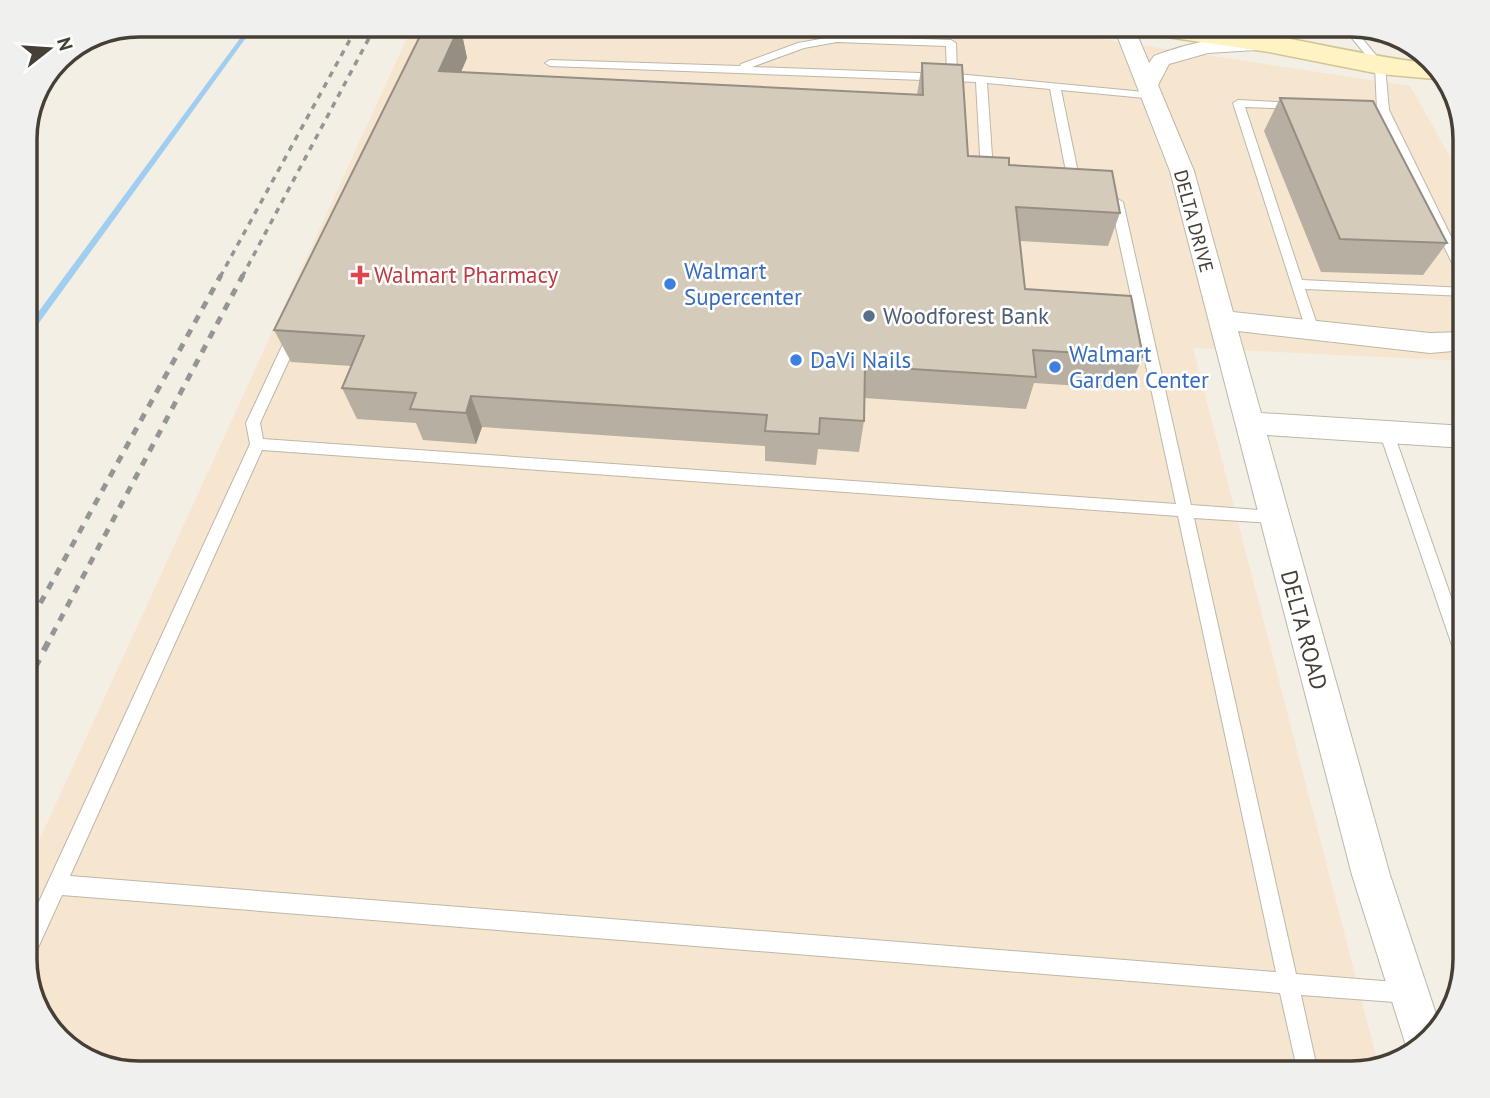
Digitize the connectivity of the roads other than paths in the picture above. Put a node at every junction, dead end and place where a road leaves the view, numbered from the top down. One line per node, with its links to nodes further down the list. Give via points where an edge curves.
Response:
1 (1129, 37): 12 (street, DELTA DRIVE)
2 (1221, 37): 4 (street)
3 (1357, 38): 6 (lane)
4 (1269, 44): 6 (street); 12 (street, via 1205,44 1161,60)
5 (550, 63): 7 (lane)
6 (1380, 66): 8 (street); 17 (lane, via 1376,109)
7 (736, 69): 9 (lane); 9 (lane, via 802,45 856,39 951,43)
8 (1427, 71)
9 (952, 77): 10 (lane)
10 (981, 79): 11 (lane); 14 (lane, via 987,173)
11 (1055, 86): 12 (lane); 16 (lane)
12 (1152, 90): 20 (street, DELTA DRIVE, via 1182,171)
13 (1317, 107): 18 (lane, via 1238,103)
14 (1010, 174)
15 (1054, 181): 16 (lane)
16 (1087, 191): 28 (lane, via 1117,202)
17 (1453, 254)
18 (1297, 284): 19 (lane); 22 (lane)
19 (1453, 291)
20 (1220, 320): 22 (street); 24 (street, DELTA DRIVE)
21 (299, 324): 27 (lane, via 253,423)
22 (1312, 330): 23 (street)
23 (1453, 342)
24 (1250, 423): 25 (street); 29 (street, DELTA ROAD)
25 (1386, 431): 26 (street); 30 (lane)
26 (1453, 436)
27 (257, 444): 28 (lane); 31 (lane)
28 (1185, 512): 29 (lane); 33 (lane)
29 (1273, 517): 34 (street, DELTA ROAD)
30 (1453, 624)
31 (57, 885): 32 (lane); 33 (lane)
32 (37, 928)
33 (1288, 982): 34 (lane); 36 (lane)
34 (1408, 993): 35 (street, DELTA ROAD)
35 (1422, 1032)
36 (1305, 1061)

